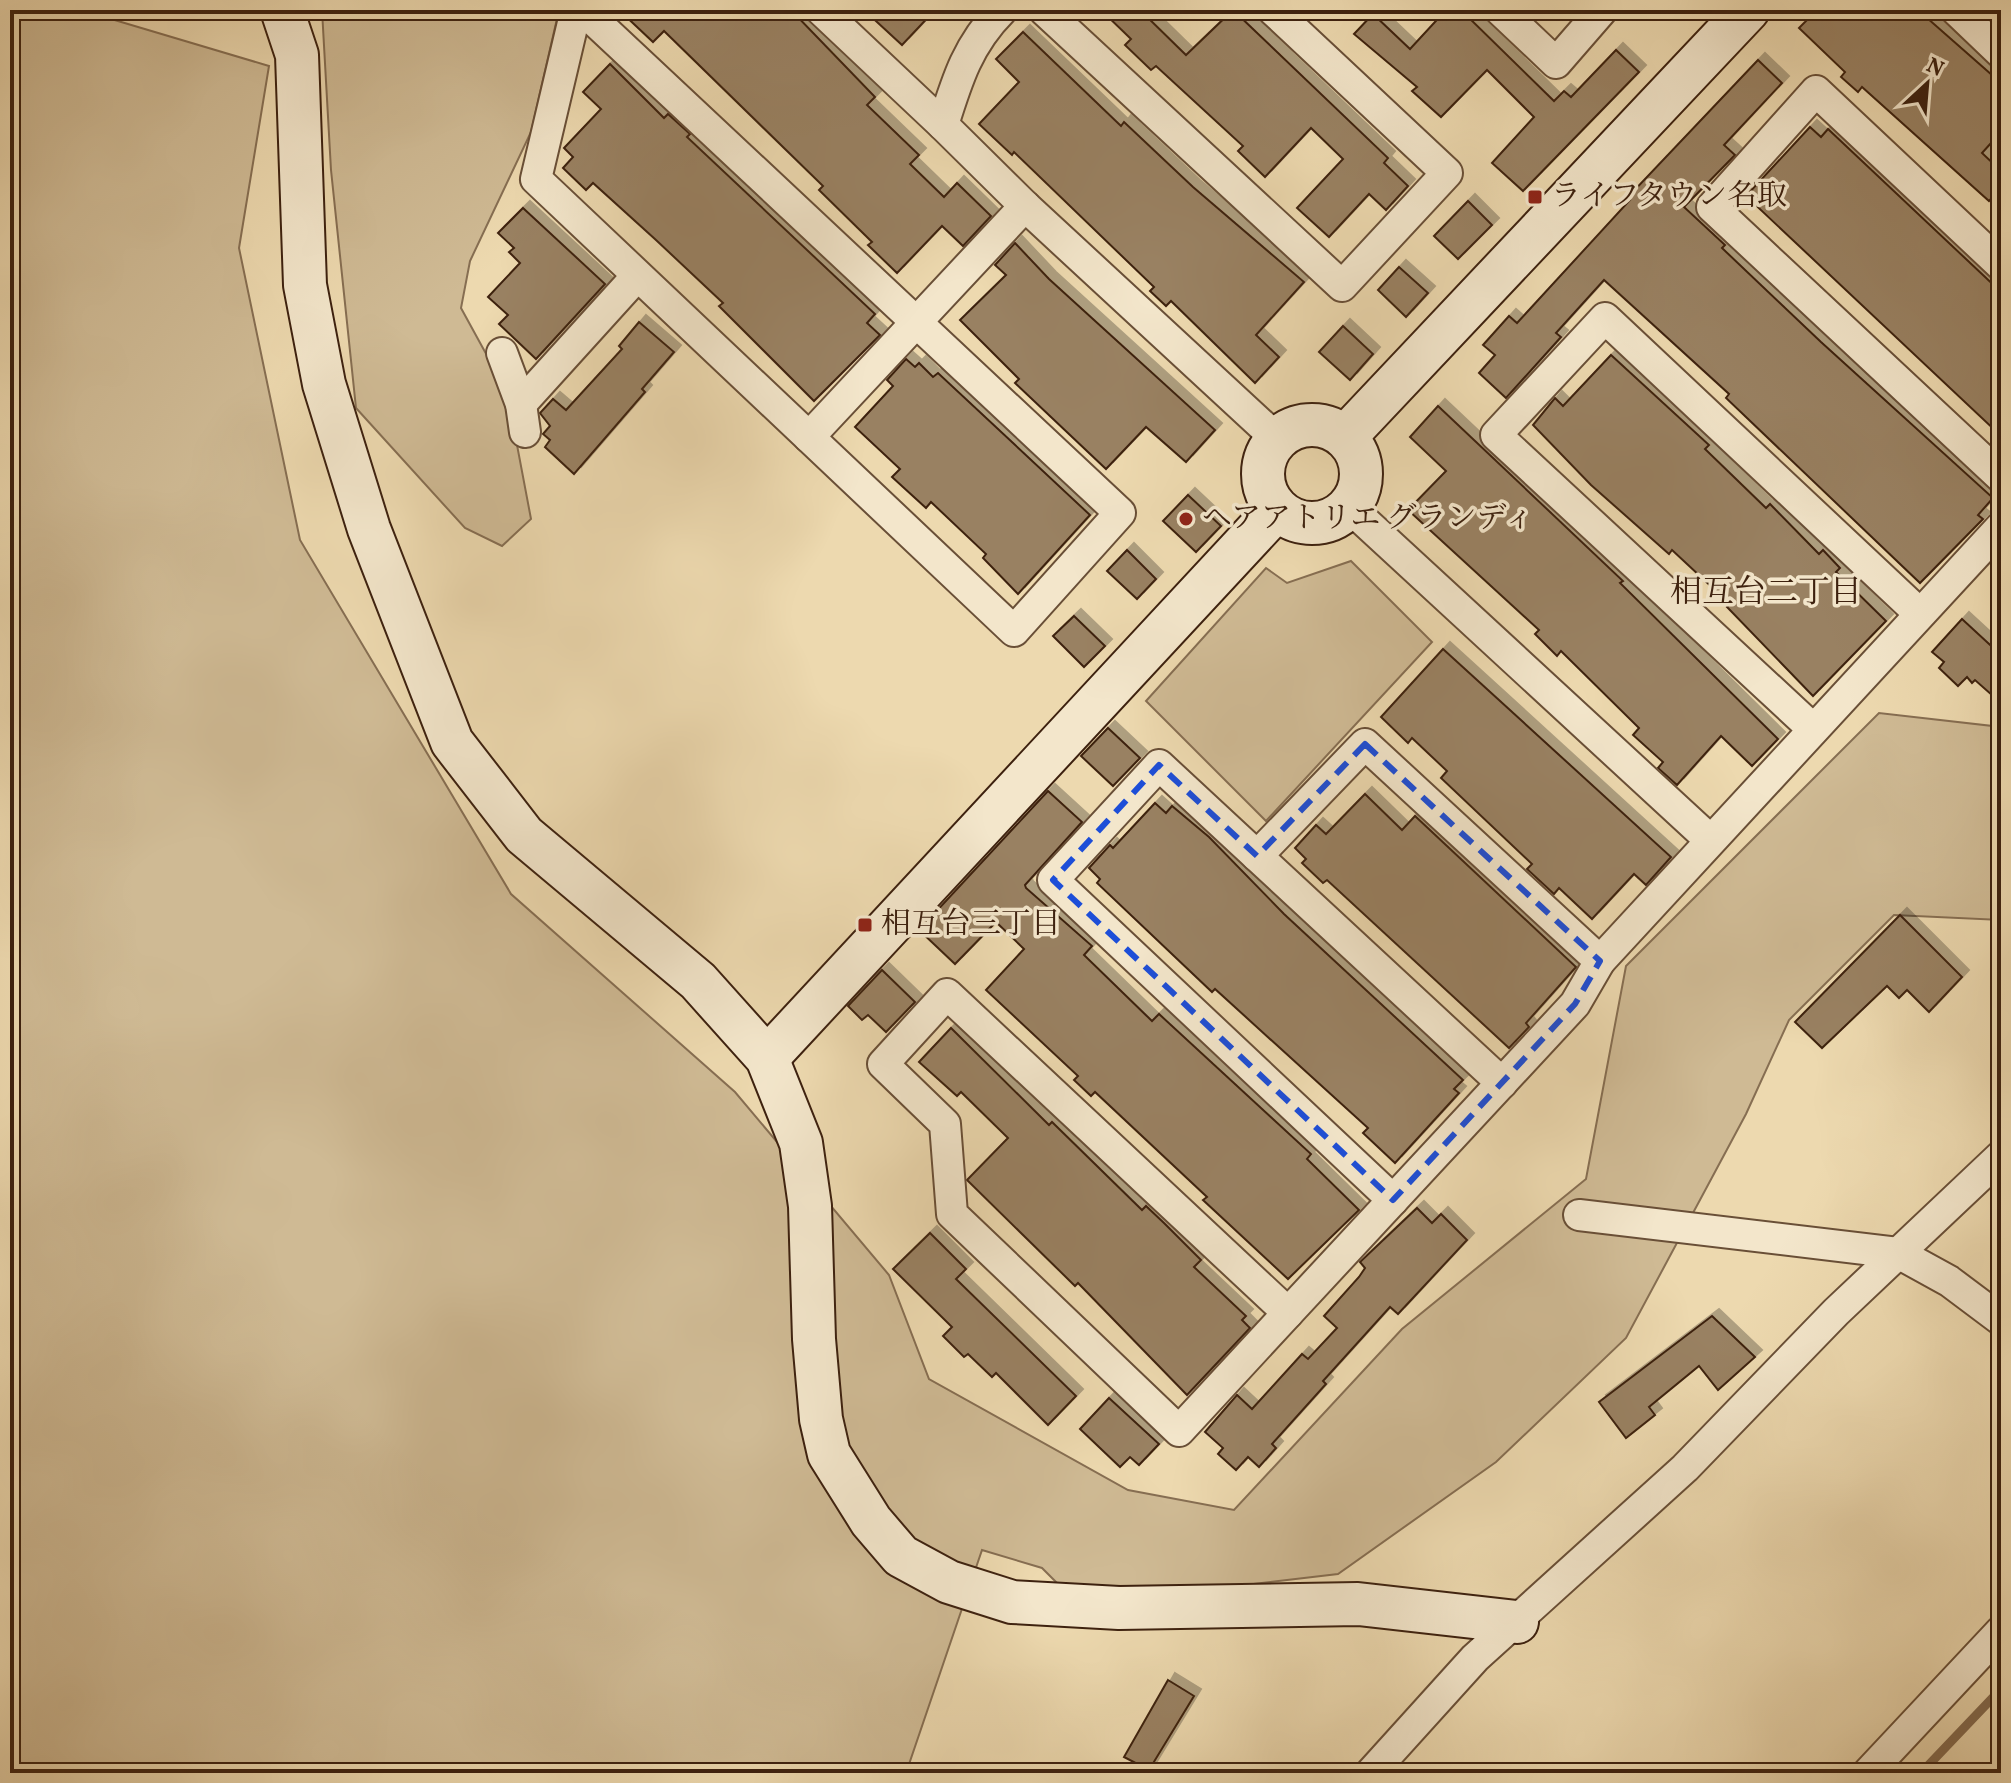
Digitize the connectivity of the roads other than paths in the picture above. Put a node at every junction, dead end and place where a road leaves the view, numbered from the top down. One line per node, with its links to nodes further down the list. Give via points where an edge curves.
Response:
1 (282, 10): 31 (street, via 297,55 305,285 324,384 369,529 452,742 524,835 698,981)
2 (576, 10): 16 (street, via 536,179)
3 (583, 10): 17 (street)
4 (821, 10): 13 (street)
5 (1002, 10): 13 (street, via 979,33)
6 (1044, 10): 7 (street, via 1342,286 1447,173)
7 (1273, 10)
8 (1500, 10): 9 (street, via 1556,63)
9 (1602, 10)
10 (1748, 10): 20 (street)
11 (1956, 10): 12 (street)
12 (2001, 53)
13 (943, 125): 14 (street)
14 (1025, 206): 17 (street); 21 (street)
15 (2001, 265): 22 (street, via 1816,91 1712,207)
16 (637, 276): 18 (street, via 523,418); 19 (street)
17 (919, 323): 19 (street); 19 (street, via 1120,513 1014,631)
18 (502, 353)
19 (809, 437)
20 (1345, 437): 21 (street, via 1333,429 1303,425); 23 (street, via 1355,449 1362,479)
21 (1277, 439): 24 (street, via 1263,467 1268,497)
22 (2001, 477)
23 (1349, 507): 24 (street, via 1337,517 1306,523); 28 (street)
24 (1277, 509): 31 (street)
25 (2001, 527): 26 (street)
26 (1919, 613): 27 (street); 27 (street, via 1605,318 1496,435)
27 (1813, 729): 28 (street)
28 (1709, 839): 30 (street)
29 (1257, 856): 30 (street, via 1365,744); 32 (street); 34 (street, via 1159,765 1053,880)
30 (1600, 961): 32 (street, via 1575,1004)
31 (767, 1058): 39 (street, via 801,1143 810,1206 817,1379 829,1454 871,1521 901,1556 949,1582 1012,1602 1119,1608 1358,1604)
32 (1502, 1083): 34 (street)
33 (2001, 1156): 36 (street)
34 (1393, 1200): 37 (street)
35 (1579, 1215): 36 (street)
36 (1898, 1253): 38 (street, via 1949,1281); 39 (street, via 1685,1468)
37 (1288, 1313): 37 (street, via 947,994 883,1064 945,1124 952,1214 1179,1431)
38 (2001, 1320)
39 (1517, 1622): 41 (street, via 1475,1658)
40 (2001, 1631): 42 (street)
41 (1371, 1773)
42 (1868, 1773)

